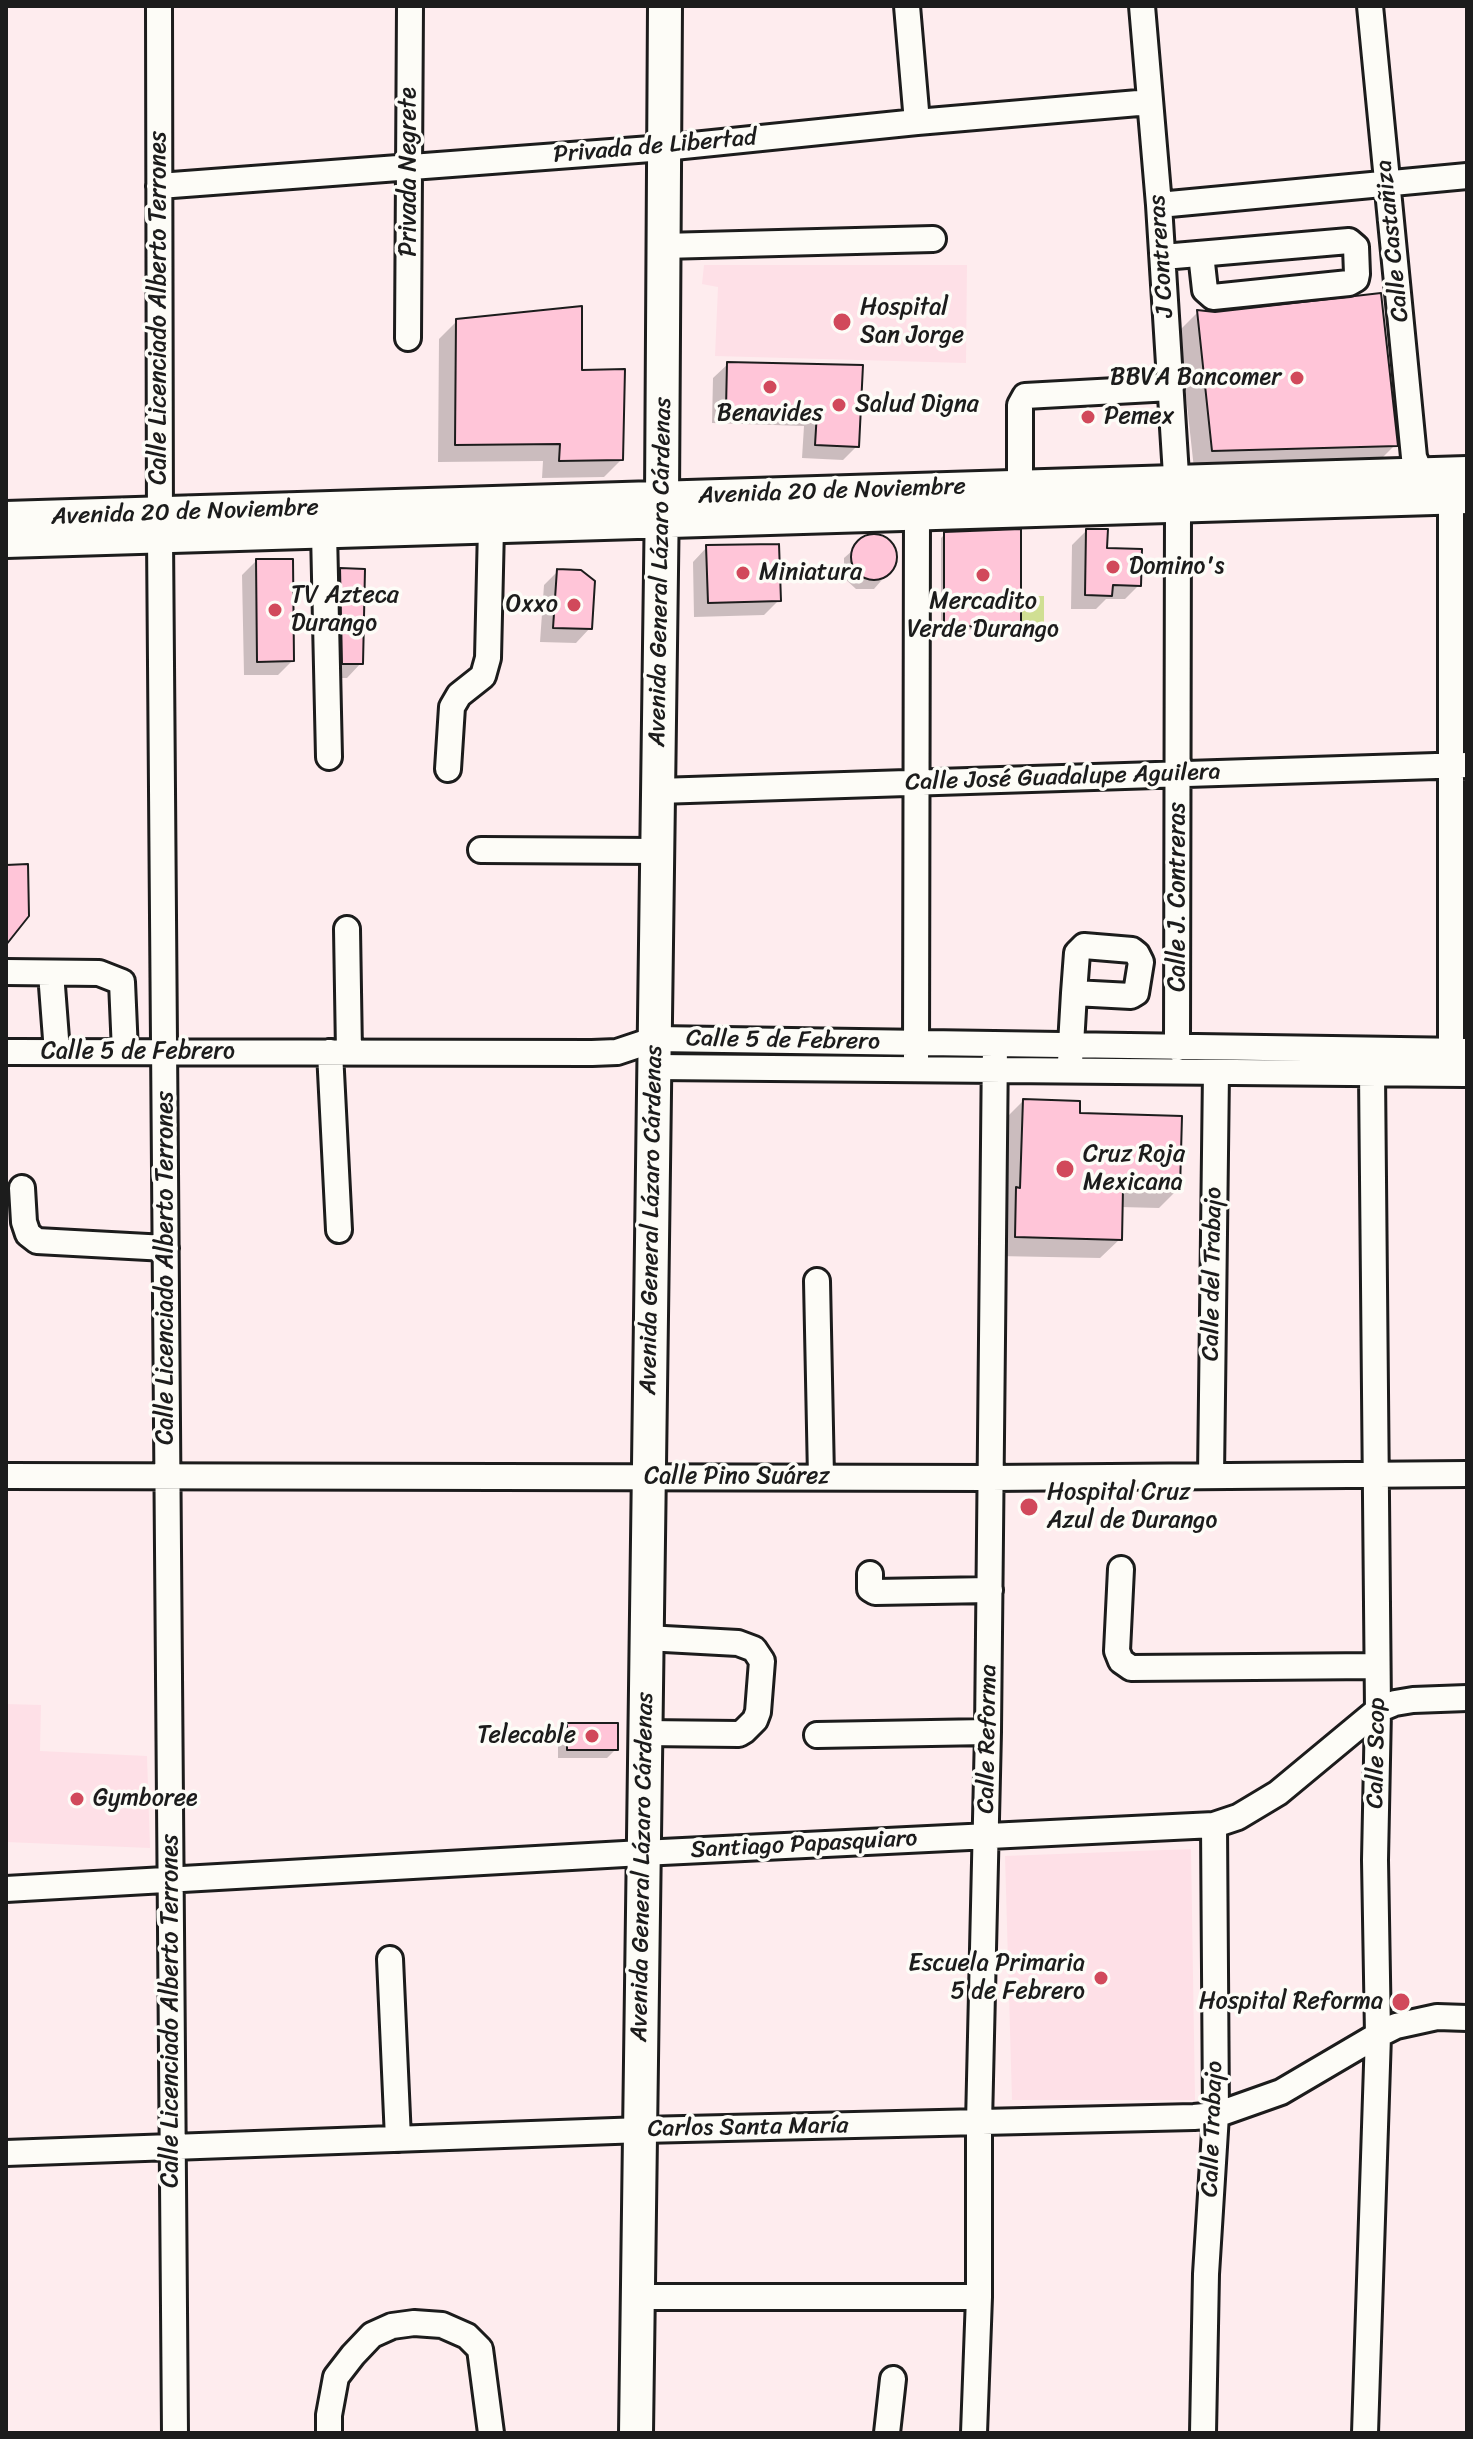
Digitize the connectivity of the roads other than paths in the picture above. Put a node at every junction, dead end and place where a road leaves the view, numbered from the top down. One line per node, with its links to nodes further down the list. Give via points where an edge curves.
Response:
1 (159, 6): 13 (street, Calle Licenciado Alberto Terrones)
2 (410, 6): 10 (street, Privada Negrete)
3 (665, 6): 9 (main road, Avenida General Lázaro Cárdenas)
4 (907, 6): 8 (street)
5 (1142, 6): 7 (street, J Contreras)
6 (1370, 6): 12 (street, Calle Castañiza)
7 (1150, 102): 8 (street, Privada de Libertad); 14 (street, J Contreras)
8 (917, 122): 9 (street, Privada de Libertad)
9 (664, 148): 10 (street, Privada de Libertad); 16 (main road, Avenida General Lázaro Cárdenas)
10 (409, 167): 13 (street, Privada de Libertad); 19 (street, Privada Negrete)
11 (1467, 176): 12 (street)
12 (1387, 184): 14 (street); 22 (street, Calle Castañiza, via 1414,457)
13 (159, 186): 29 (street, Calle Licenciado Alberto Terrones)
14 (1159, 205): 18 (street, J Contreras)
15 (933, 239): 16 (street)
16 (663, 246): 26 (main road, Avenida General Lázaro Cárdenas)
17 (1201, 254): 17 (street, via 1349,241 1356,247 1357,274 1349,283 1213,297 1205,290); 18 (street)
18 (1163, 257): 20 (street, J Contreras)
19 (408, 338)
20 (1171, 388): 23 (street, via 1025,396 1020,405); 24 (street, J Contreras)
21 (1467, 473): 22 (main road, Avenida 20 de Noviembre)
22 (1421, 474): 24 (main road, Avenida 20 de Noviembre); 25 (street)
23 (1020, 487): 24 (main road, Avenida 20 de Noviembre); 26 (main road, Avenida 20 de Noviembre)
24 (1177, 495): 25 (main road, Avenida 20 de Noviembre); 27 (main road, Avenida 20 de Noviembre); 36 (street, Calle J. Contreras)
25 (1457, 498): 34 (street, via 1451,510)
26 (662, 509): 27 (main road, Avenida 20 de Noviembre); 29 (main road, Avenida 20 de Noviembre); 30 (main road, Avenida 20 de Noviembre); 38 (main road, Avenida General Lázaro Cárdenas)
27 (917, 514): 37 (street)
28 (6, 518): 29 (main road, Avenida 20 de Noviembre)
29 (160, 526): 31 (main road, Avenida 20 de Noviembre); 32 (main road, Avenida 20 de Noviembre); 48 (street, Calle Licenciado Alberto Terrones)
30 (491, 527): 31 (main road, Avenida 20 de Noviembre); 35 (street, via 488,658 483,676 452,707)
31 (324, 532): 33 (street)
32 (6, 541)
33 (329, 757)
34 (1459, 766): 36 (street, Calle José Guadalupe Aguilera); 55 (street)
35 (448, 769)
36 (1179, 775): 37 (street, Calle José Guadalupe Aguilera); 47 (street, Calle J. Contreras)
37 (916, 783): 38 (street, Calle José Guadalupe Aguilera); 45 (street)
38 (658, 791): 40 (main road, Avenida General Lázaro Cárdenas)
39 (481, 850): 40 (street)
40 (657, 851): 53 (main road, Avenida General Lázaro Cárdenas)
41 (347, 929): 52 (street)
42 (6, 972): 43 (street)
43 (51, 973): 50 (street); 51 (street, via 99,973 122,982)
44 (1074, 993): 54 (street)
45 (916, 1043): 46 (street, Calle 5 de Febrero); 53 (street, Calle 5 de Febrero); 56 (street)
46 (995, 1045): 54 (street, Calle 5 de Febrero); 57 (street, Calle Reforma)
47 (1177, 1048): 54 (street, Calle 5 de Febrero); 55 (street, Calle 5 de Febrero)
48 (165, 1051): 51 (street, Calle 5 de Febrero); 52 (street, Calle 5 de Febrero); 62 (street, Calle Licenciado Alberto Terrones)
49 (6, 1052): 50 (street, Calle 5 de Febrero)
50 (57, 1052): 51 (street, Calle 5 de Febrero)
51 (125, 1052)
52 (340, 1052): 53 (street, Calle 5 de Febrero); 61 (street)
53 (655, 1053): 56 (street, Calle 5 de Febrero); 69 (main road, Avenida General Lázaro Cárdenas)
54 (1070, 1058): 57 (street, Calle 5 de Febrero); 58 (street, Calle 5 de Febrero)
55 (1459, 1062): 59 (street, Calle 5 de Febrero)
56 (916, 1069): 57 (street, Calle 5 de Febrero)
57 (995, 1070): 71 (street, Calle Reforma)
58 (1216, 1072): 59 (street, Calle 5 de Febrero); 68 (street, Calle del Trabajo)
59 (1372, 1073): 66 (street, Calle Scop)
60 (22, 1188): 62 (street, via 24,1222 37,1241)
61 (339, 1230)
62 (166, 1248): 65 (street, Calle Licenciado Alberto Terrones)
63 (817, 1281): 70 (street)
64 (1467, 1474): 66 (street, Calle Pino Suárez)
65 (168, 1475): 67 (street, Calle Pino Suárez); 69 (street, Calle Pino Suárez); 85 (street, Calle Licenciado Alberto Terrones)
66 (1376, 1475): 68 (street, Calle Pino Suárez); 76 (street, Calle Scop)
67 (6, 1476)
68 (1211, 1476): 71 (street, Calle Pino Suárez)
69 (648, 1477): 70 (street, Calle Pino Suárez); 75 (main road, Avenida General Lázaro Cárdenas)
70 (821, 1477): 71 (street, Calle Pino Suárez)
71 (991, 1478): 74 (street, Calle Reforma)
72 (1121, 1569): 76 (street, via 1117,1651 1131,1668)
73 (870, 1574): 74 (street, via 870,1589 875,1592)
74 (990, 1590): 79 (street, Calle Reforma)
75 (646, 1638): 80 (main road, Avenida General Lázaro Cárdenas); 80 (street, via 738,1643 754,1649 762,1661 758,1712 744,1731)
76 (1377, 1666): 78 (street, Calle Scop)
77 (1467, 1698): 78 (street, Santiago Papasquiaro, via 1413,1700)
78 (1378, 1710): 82 (street, Santiago Papasquiaro, via 1278,1793); 89 (street, Calle Scop)
79 (988, 1732): 81 (street); 83 (street, Calle Reforma)
80 (644, 1733): 84 (main road, Avenida General Lázaro Cárdenas)
81 (817, 1735)
82 (1214, 1825): 83 (street, Santiago Papasquiaro); 90 (street, Calle Trabajo)
83 (986, 1835): 84 (street, Santiago Papasquiaro); 91 (street, Calle Reforma)
84 (642, 1853): 85 (street, Santiago Papasquiaro); 92 (main road, Avenida General Lázaro Cárdenas)
85 (170, 1882): 86 (street, Santiago Papasquiaro); 94 (street, Calle Licenciado Alberto Terrones)
86 (6, 1889)
87 (390, 1959): 93 (street)
88 (1467, 2018): 89 (street, Carlos Santa María, via 1437,2017)
89 (1378, 2035): 90 (street, Carlos Santa María, via 1281,2092); 106 (street, Calle Scop)
90 (1216, 2115): 91 (street, Carlos Santa María); 105 (street, Calle Trabajo)
91 (979, 2123): 92 (street, Carlos Santa María); 97 (street, Calle Reforma)
92 (642, 2130): 93 (street, Carlos Santa María); 96 (main road, Avenida General Lázaro Cárdenas)
93 (398, 2139): 94 (street, Carlos Santa María)
94 (173, 2147): 95 (street, Carlos Santa María); 99 (street, Calle Licenciado Alberto Terrones)
95 (6, 2153)
96 (636, 2297): 97 (street); 102 (main road, Avenida General Lázaro Cárdenas)
97 (979, 2297): 104 (street, Calle Reforma)
98 (893, 2379): 103 (street)
99 (175, 2433)
100 (329, 2433): 101 (street, via 336,2377 372,2335 414,2323 442,2325 467,2336 480,2349)
101 (491, 2433)
102 (636, 2433)
103 (887, 2433)
104 (974, 2433)
105 (1203, 2433)
106 (1365, 2433)

